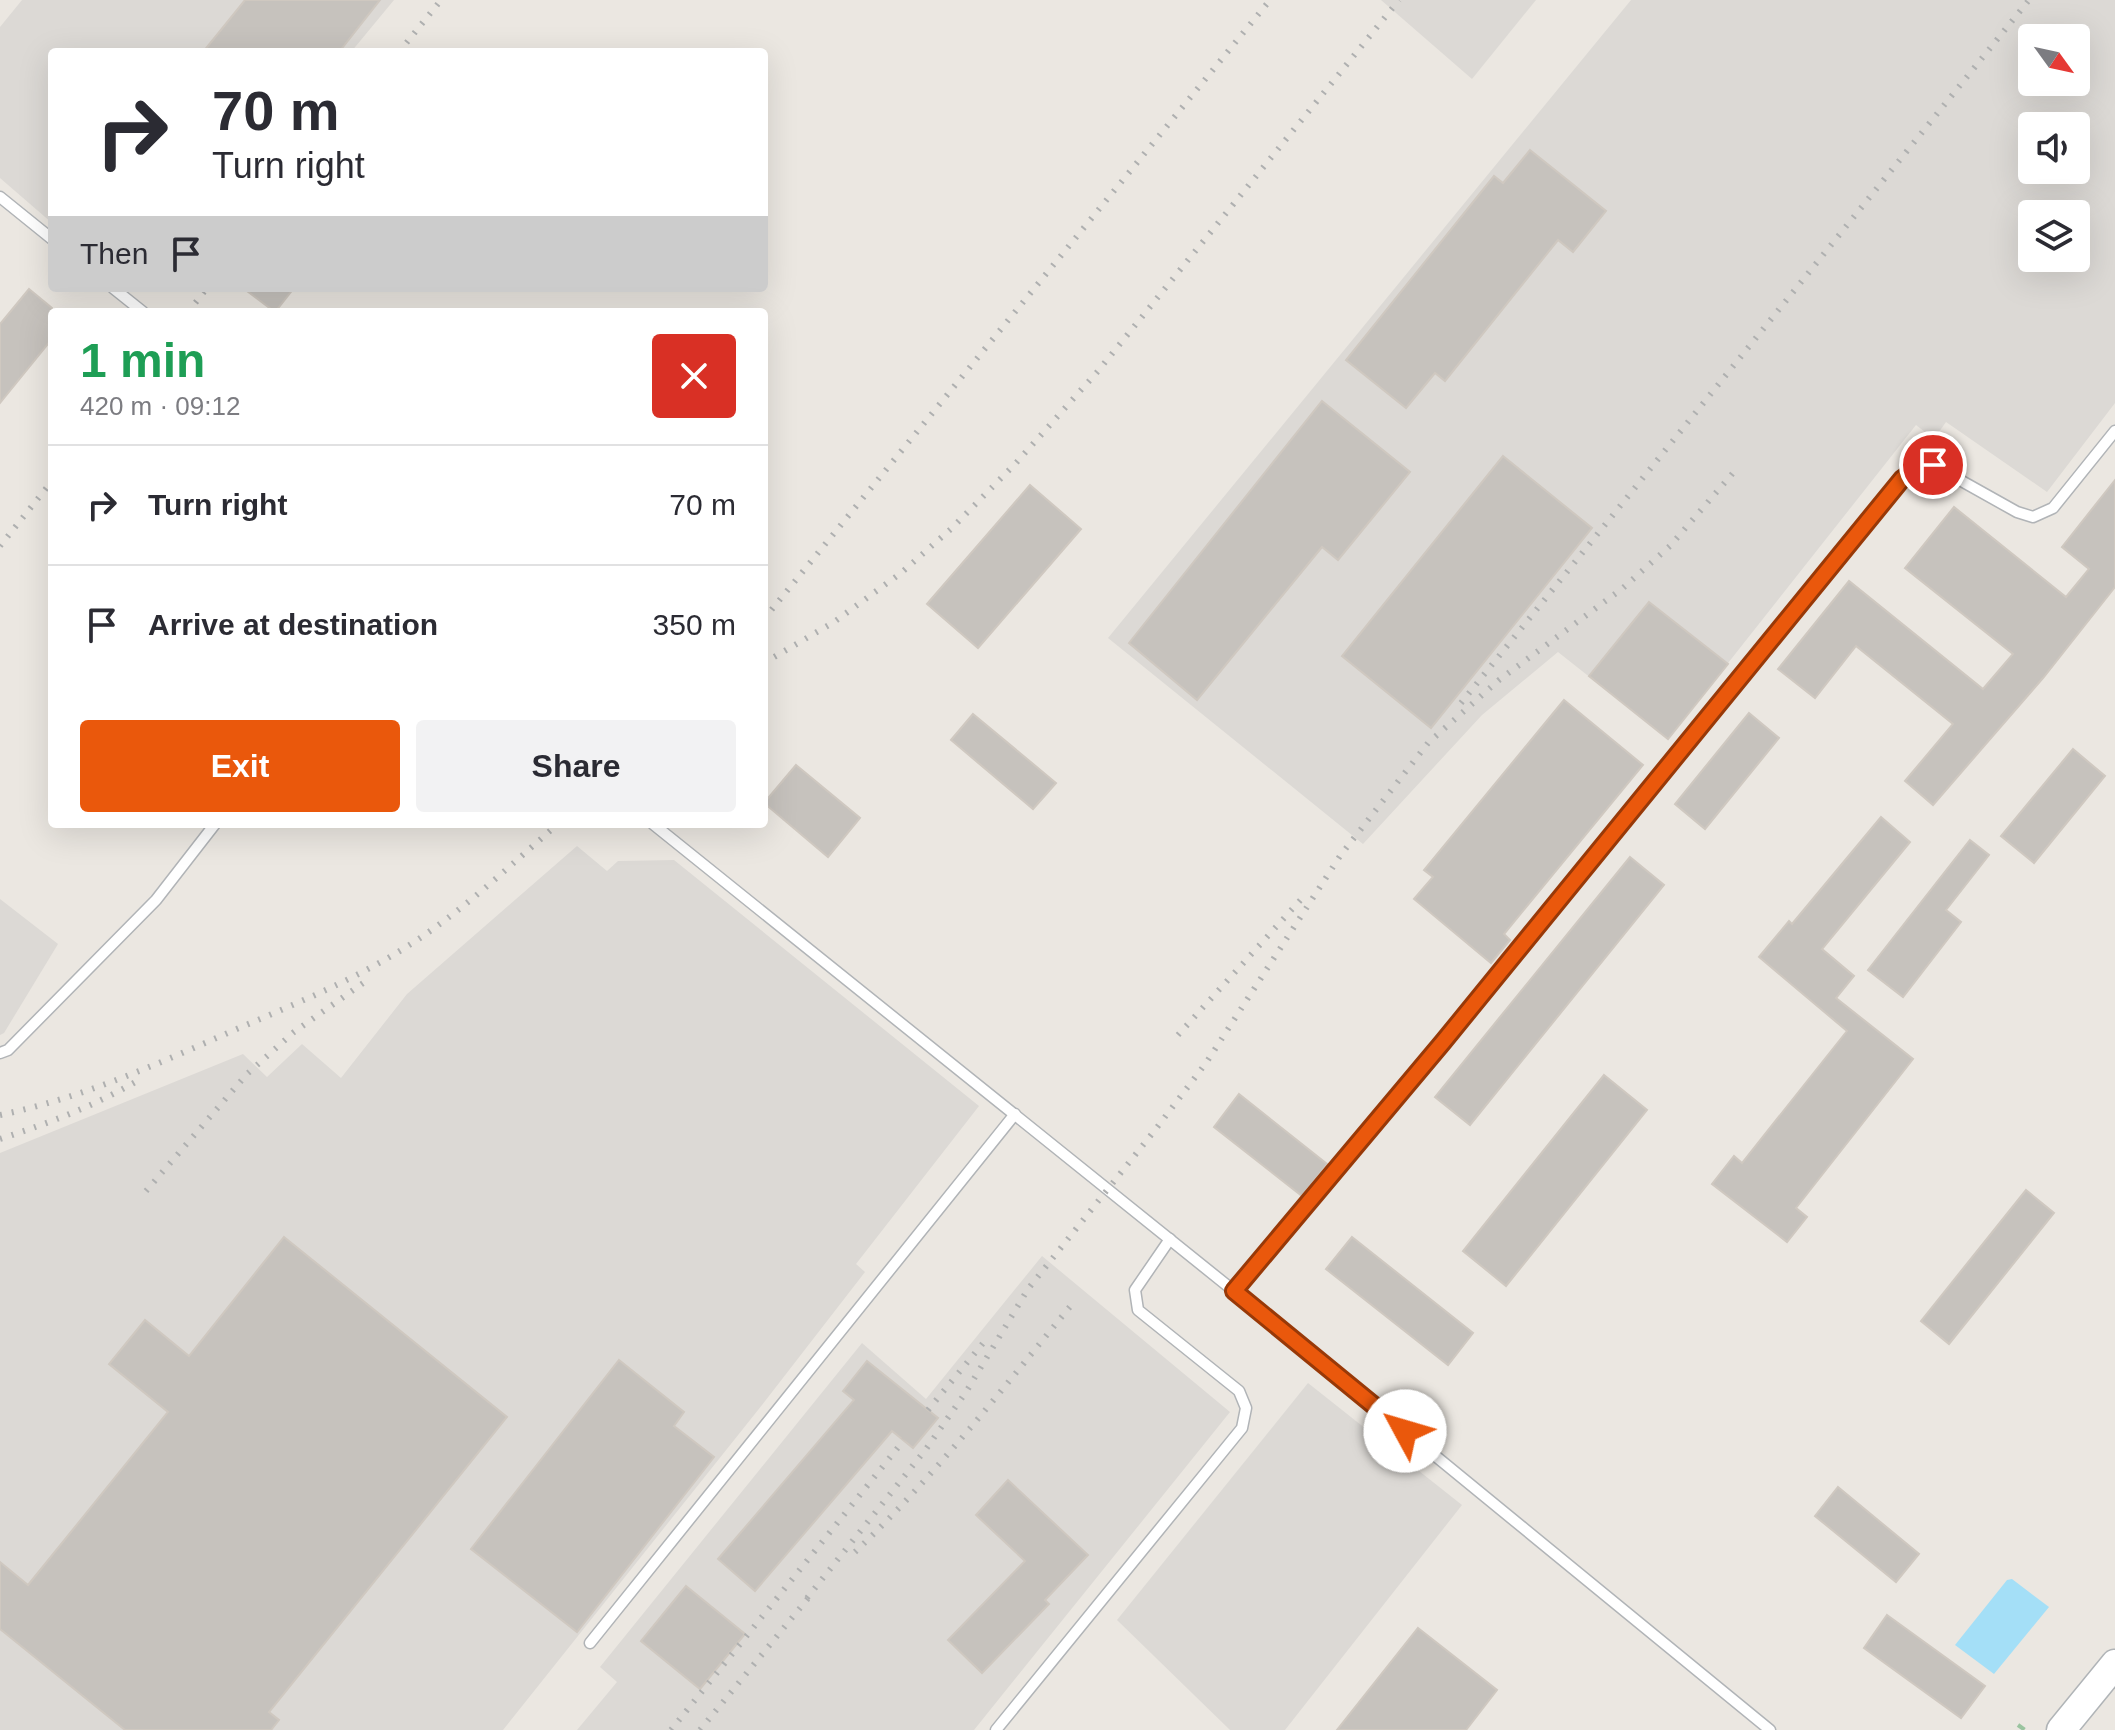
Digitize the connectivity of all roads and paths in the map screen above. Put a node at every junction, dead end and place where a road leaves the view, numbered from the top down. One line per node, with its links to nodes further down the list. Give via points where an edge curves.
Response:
1 (0, 197): 2 (lane)
2 (48, 236)
3 (118, 292): 4 (lane)
4 (138, 308)
5 (2115, 431): 11 (lane, via 2053,508 2033,517 1933,465 1902,479)
6 (212, 828): 8 (lane, via 156,900)
7 (658, 828): 9 (lane)
8 (0, 1053)
9 (1015, 1114): 10 (lane); 12 (lane)
10 (1170, 1239): 11 (lane); 15 (lane, via 1135,1290 1138,1310 1239,1391 1246,1408 1242,1428)
11 (1234, 1291): 16 (lane)
12 (590, 1643)
13 (2115, 1664): 18 (main road)
14 (2018, 1725): 17 (path)
15 (996, 1730)
16 (1770, 1730)
17 (2025, 1730)
18 (2061, 1730)

